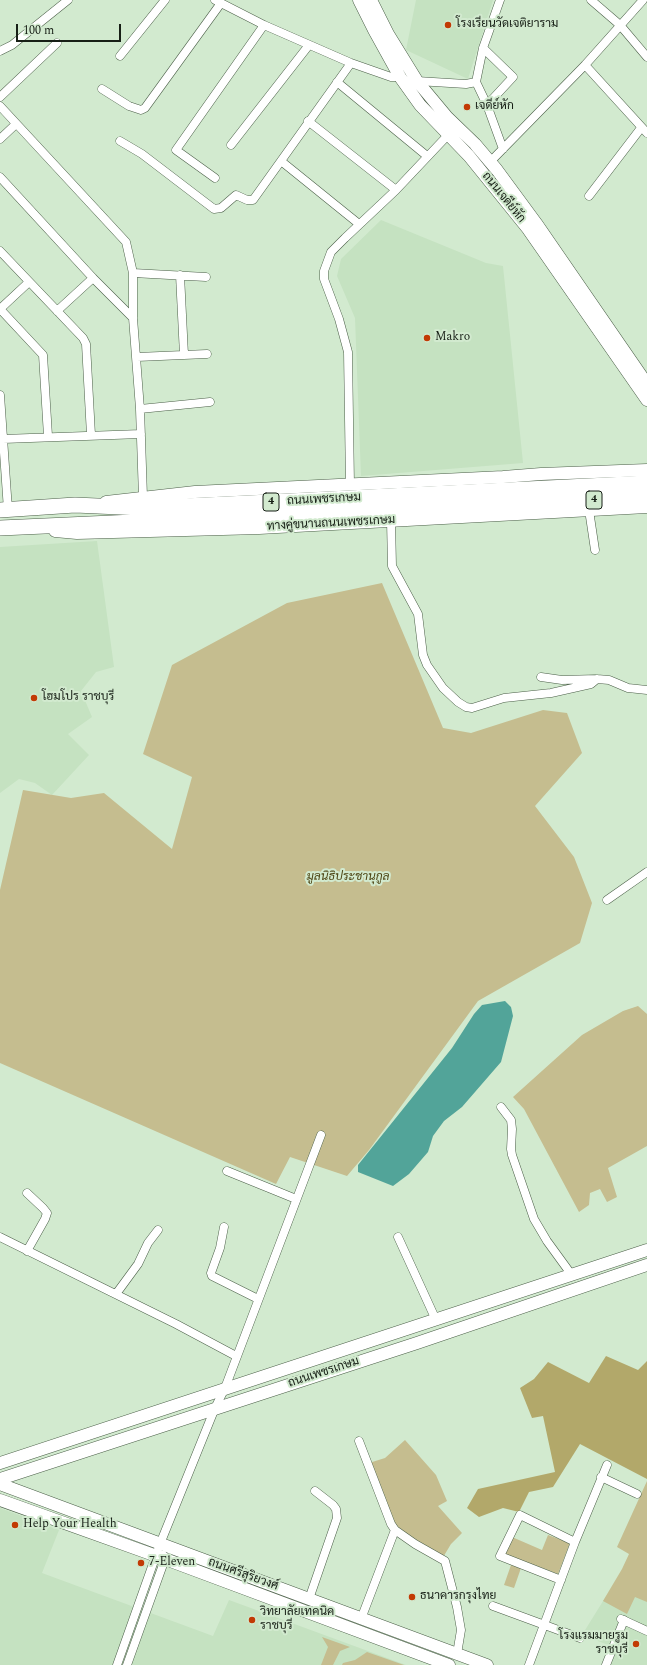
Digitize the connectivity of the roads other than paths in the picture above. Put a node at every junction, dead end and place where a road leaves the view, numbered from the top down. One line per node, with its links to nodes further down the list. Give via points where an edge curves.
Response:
1 (68, 0): 14 (street)
2 (165, 0): 15 (street)
3 (359, 0): 19 (main road, ถนนเจดีย์หัก)
4 (371, 0): 20 (main road, ถนนเจดีย์หัก, via 388,34)
5 (500, 0): 13 (street)
6 (591, 0): 10 (street)
7 (643, 0): 10 (street)
8 (218, 2): 9 (street); 23 (street, via 145,108 141,110 129,106)
9 (264, 25): 12 (street); 39 (street, via 176,150)
10 (620, 26): 16 (street); 18 (street)
11 (57, 43): 24 (street)
12 (309, 45): 17 (street); 33 (street)
13 (482, 48): 22 (street); 25 (street, via 513,77)
14 (0, 51)
15 (120, 56)
16 (647, 57)
17 (351, 63): 19 (street, via 391,77); 21 (street)
18 (585, 65): 29 (street); 34 (street)
19 (400, 77): 30 (main road, ถนนเจดีย์หัก, via 420,105)
20 (417, 81): 22 (street, via 466,84); 37 (main road, ถนนเจดีย์หัก)
21 (337, 82): 27 (street); 35 (street)
22 (476, 82): 25 (street)
23 (102, 89)
24 (0, 97)
25 (487, 104): 34 (street)
26 (0, 106): 28 (street)
27 (308, 121): 36 (street); 40 (street)
28 (16, 124): 31 (street); 44 (street, via 124,239 129,249)
29 (644, 131): 41 (street)
30 (448, 135): 35 (street); 57 (main road, ถนนเจดีย์หัก, via 473,160 528,229)
31 (0, 139)
32 (120, 141): 36 (street, via 142,154 216,210 236,195 253,200)
33 (231, 145)
34 (503, 149): 37 (street)
35 (427, 156): 40 (street)
36 (281, 160): 42 (street)
37 (490, 162): 55 (main road, ถนนเจดีย์หัก, via 536,223)
38 (0, 177): 47 (street)
39 (215, 178)
40 (396, 190): 42 (street)
41 (589, 196)
42 (359, 224): 67 (street, via 331,252 324,271 324,279 348,352)
43 (0, 251): 48 (street)
44 (133, 273): 45 (street); 51 (street)
45 (180, 275): 46 (street); 53 (street)
46 (206, 277)
47 (93, 278): 50 (street); 51 (street)
48 (29, 282): 49 (street); 50 (street)
49 (0, 309): 63 (street, via 43,355)
50 (57, 311): 62 (street, via 86,344)
51 (133, 318): 54 (street)
52 (207, 354): 53 (street)
53 (184, 355): 54 (street)
54 (137, 357): 59 (street)
55 (647, 384)
56 (0, 395): 60 (street)
57 (647, 400)
58 (210, 402): 59 (street)
59 (140, 409): 61 (street)
60 (1, 415): 64 (street)
61 (141, 434): 62 (street); 70 (street)
62 (91, 435): 63 (street)
63 (48, 436): 64 (street)
64 (3, 439): 73 (street)
65 (647, 470): 67 (main road, 4)
66 (647, 483): 68 (highway, ถนนเพชรเกษม / 4)
67 (350, 485): 70 (main road, 4, via 195,492)
68 (542, 496): 69 (highway, ถนนเพชรเกษม / 4); 71 (highway, ถนนเพชรเกษม / 4, via 142,508); 76 (highway, ถนนเพชรเกษม / 4)
69 (647, 496)
70 (144, 497): 71 (main road, 4)
71 (75, 505): 73 (highway, ถนนเพชรเกษม / 4)
72 (647, 507): 74 (main road, ทางคู่ขนานถนนเพชรเกษม / 4)
73 (4, 510)
74 (589, 510): 75 (main road, ทางคู่ขนานถนนเพชรเกษม / 4); 77 (street)
75 (392, 521): 76 (main road, ทางคู่ขนานถนนเพชรเกษม / 4, via 77,533); 79 (street, via 392,566 418,614 423,655 427,666 443,688 458,702 472,708 504,698 551,693 591,684)
76 (7, 527)
77 (595, 550)
78 (542, 676): 79 (street, via 562,680)
79 (597, 679): 80 (street, via 609,680 628,688)
80 (647, 690)
81 (647, 872): 82 (street)
82 (607, 900)
83 (501, 1107): 97 (street, via 511,1120 510,1149 534,1219 546,1241)
84 (321, 1135): 87 (street)
85 (227, 1171): 87 (street)
86 (27, 1194): 93 (street, via 47,1213)
87 (296, 1199): 99 (street)
88 (224, 1227): 99 (street, via 212,1276)
89 (158, 1230): 98 (street)
90 (0, 1237): 93 (street)
91 (398, 1237): 100 (street)
92 (647, 1250): 94 (main road, ถนนเพชรเกษม)
93 (27, 1251): 98 (street)
94 (624, 1258): 96 (main road); 97 (main road, ถนนเพชรเกษม)
95 (647, 1264): 96 (main road, ถนนเพชรเกษม)
96 (629, 1271): 103 (main road, ถนนเพชรเกษม)
97 (571, 1274): 100 (main road, ถนนเพชรเกษม)
98 (116, 1294): 101 (street)
99 (258, 1300): 101 (street)
100 (436, 1320): 102 (main road, ถนนเพชรเกษม)
101 (236, 1356): 102 (street)
102 (224, 1388): 103 (street); 105 (main road, ถนนเพชรเกษม)
103 (215, 1408): 108 (main road, ถนนเพชรเกษม); 115 (street)
104 (359, 1441): 113 (street, via 390,1524)
105 (0, 1462)
106 (607, 1465): 107 (street)
107 (601, 1477): 111 (street); 114 (street)
108 (0, 1479)
109 (0, 1484): 115 (main road, ถนนศรีสุริยวงศ์)
110 (315, 1491): 118 (street, via 334,1505 337,1518)
111 (637, 1494)
112 (0, 1500): 116 (main road, ถนนศรีสุริยวงศ์)
113 (395, 1530): 120 (street); 125 (street, via 445,1561 461,1630)
114 (575, 1542): 117 (street); 117 (street, via 520,1515 500,1556)
115 (160, 1544): 116 (street); 118 (main road, ถนนศรีสุริยวงศ์)
116 (160, 1558): 127 (main road, ถนนศรีสุริยวงศ์); 128 (street); 129 (street)
117 (561, 1580): 121 (street)
118 (309, 1599): 120 (main road, ถนนศรีสุริยวงศ์)
119 (493, 1606): 121 (street)
120 (361, 1619): 124 (main road, ถนนศรีสุริยวงศ์)
121 (544, 1624): 123 (street); 131 (street)
122 (647, 1631): 126 (street, via 623,1620)
123 (580, 1638)
124 (442, 1649): 125 (main road, ถนนศรีสุริยวงศ์); 127 (main road)
125 (457, 1654): 130 (main road, ถนนศรีสุริยวงศ์)
126 (608, 1663)
127 (441, 1664)
128 (117, 1665)
129 (127, 1665)
130 (487, 1665)
131 (529, 1665)

